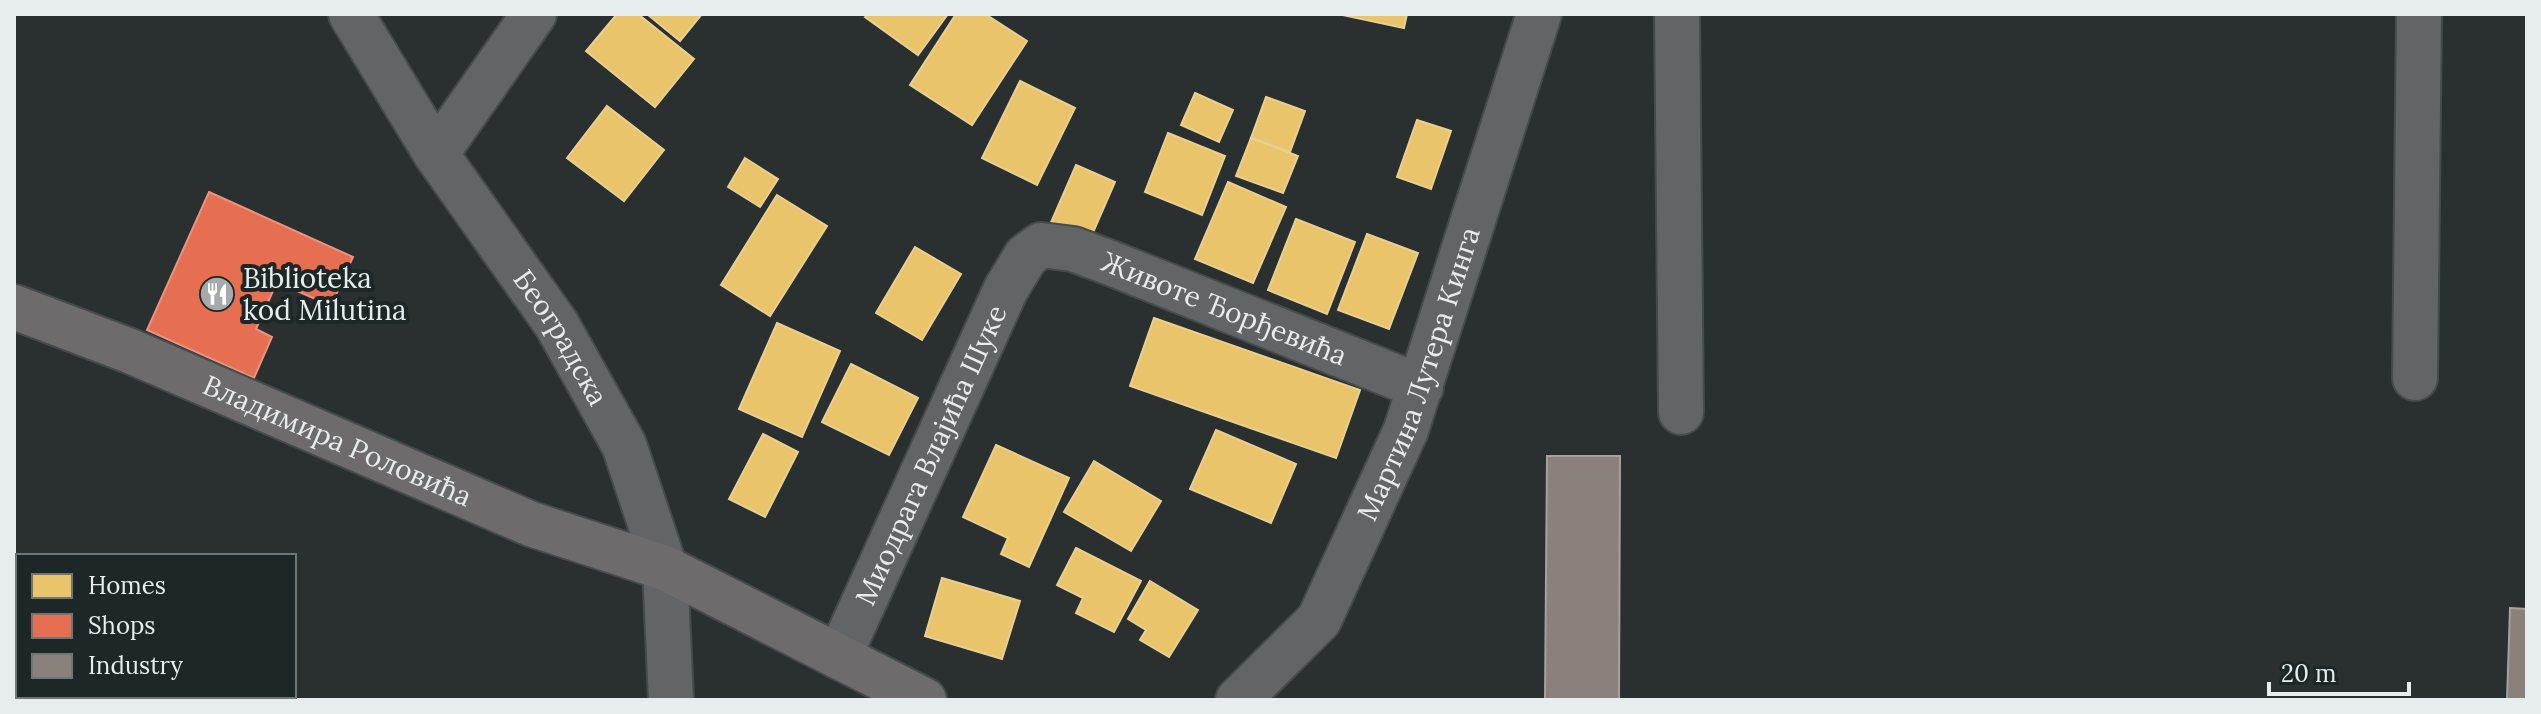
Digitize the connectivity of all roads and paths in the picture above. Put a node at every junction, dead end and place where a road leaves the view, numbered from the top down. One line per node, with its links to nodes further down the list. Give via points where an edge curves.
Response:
1 (351, 14): 6 (street, Београдска)
2 (534, 14): 6 (street)
3 (1539, 14): 10 (street, Мартина Лутера Кинга)
4 (1677, 14): 11 (street)
5 (2419, 14): 9 (street)
6 (436, 154): 12 (street, Београдска, via 557,325 596,390 624,445)
7 (1026, 256): 10 (street, Животе Ђорђевића, via 1041,245 1073,249); 13 (street, Миодрага Влајића Шуке, via 1006,289)
8 (14, 307): 12 (main road, Владимира Роловића, via 130,351 531,524)
9 (2415, 378)
10 (1421, 387): 16 (street, Мартина Лутера Кинга, via 1319,620)
11 (1681, 412)
12 (665, 568): 13 (main road); 14 (street, Београдска)
13 (839, 657): 15 (main road)
14 (671, 700)
15 (924, 700)
16 (1238, 700)

